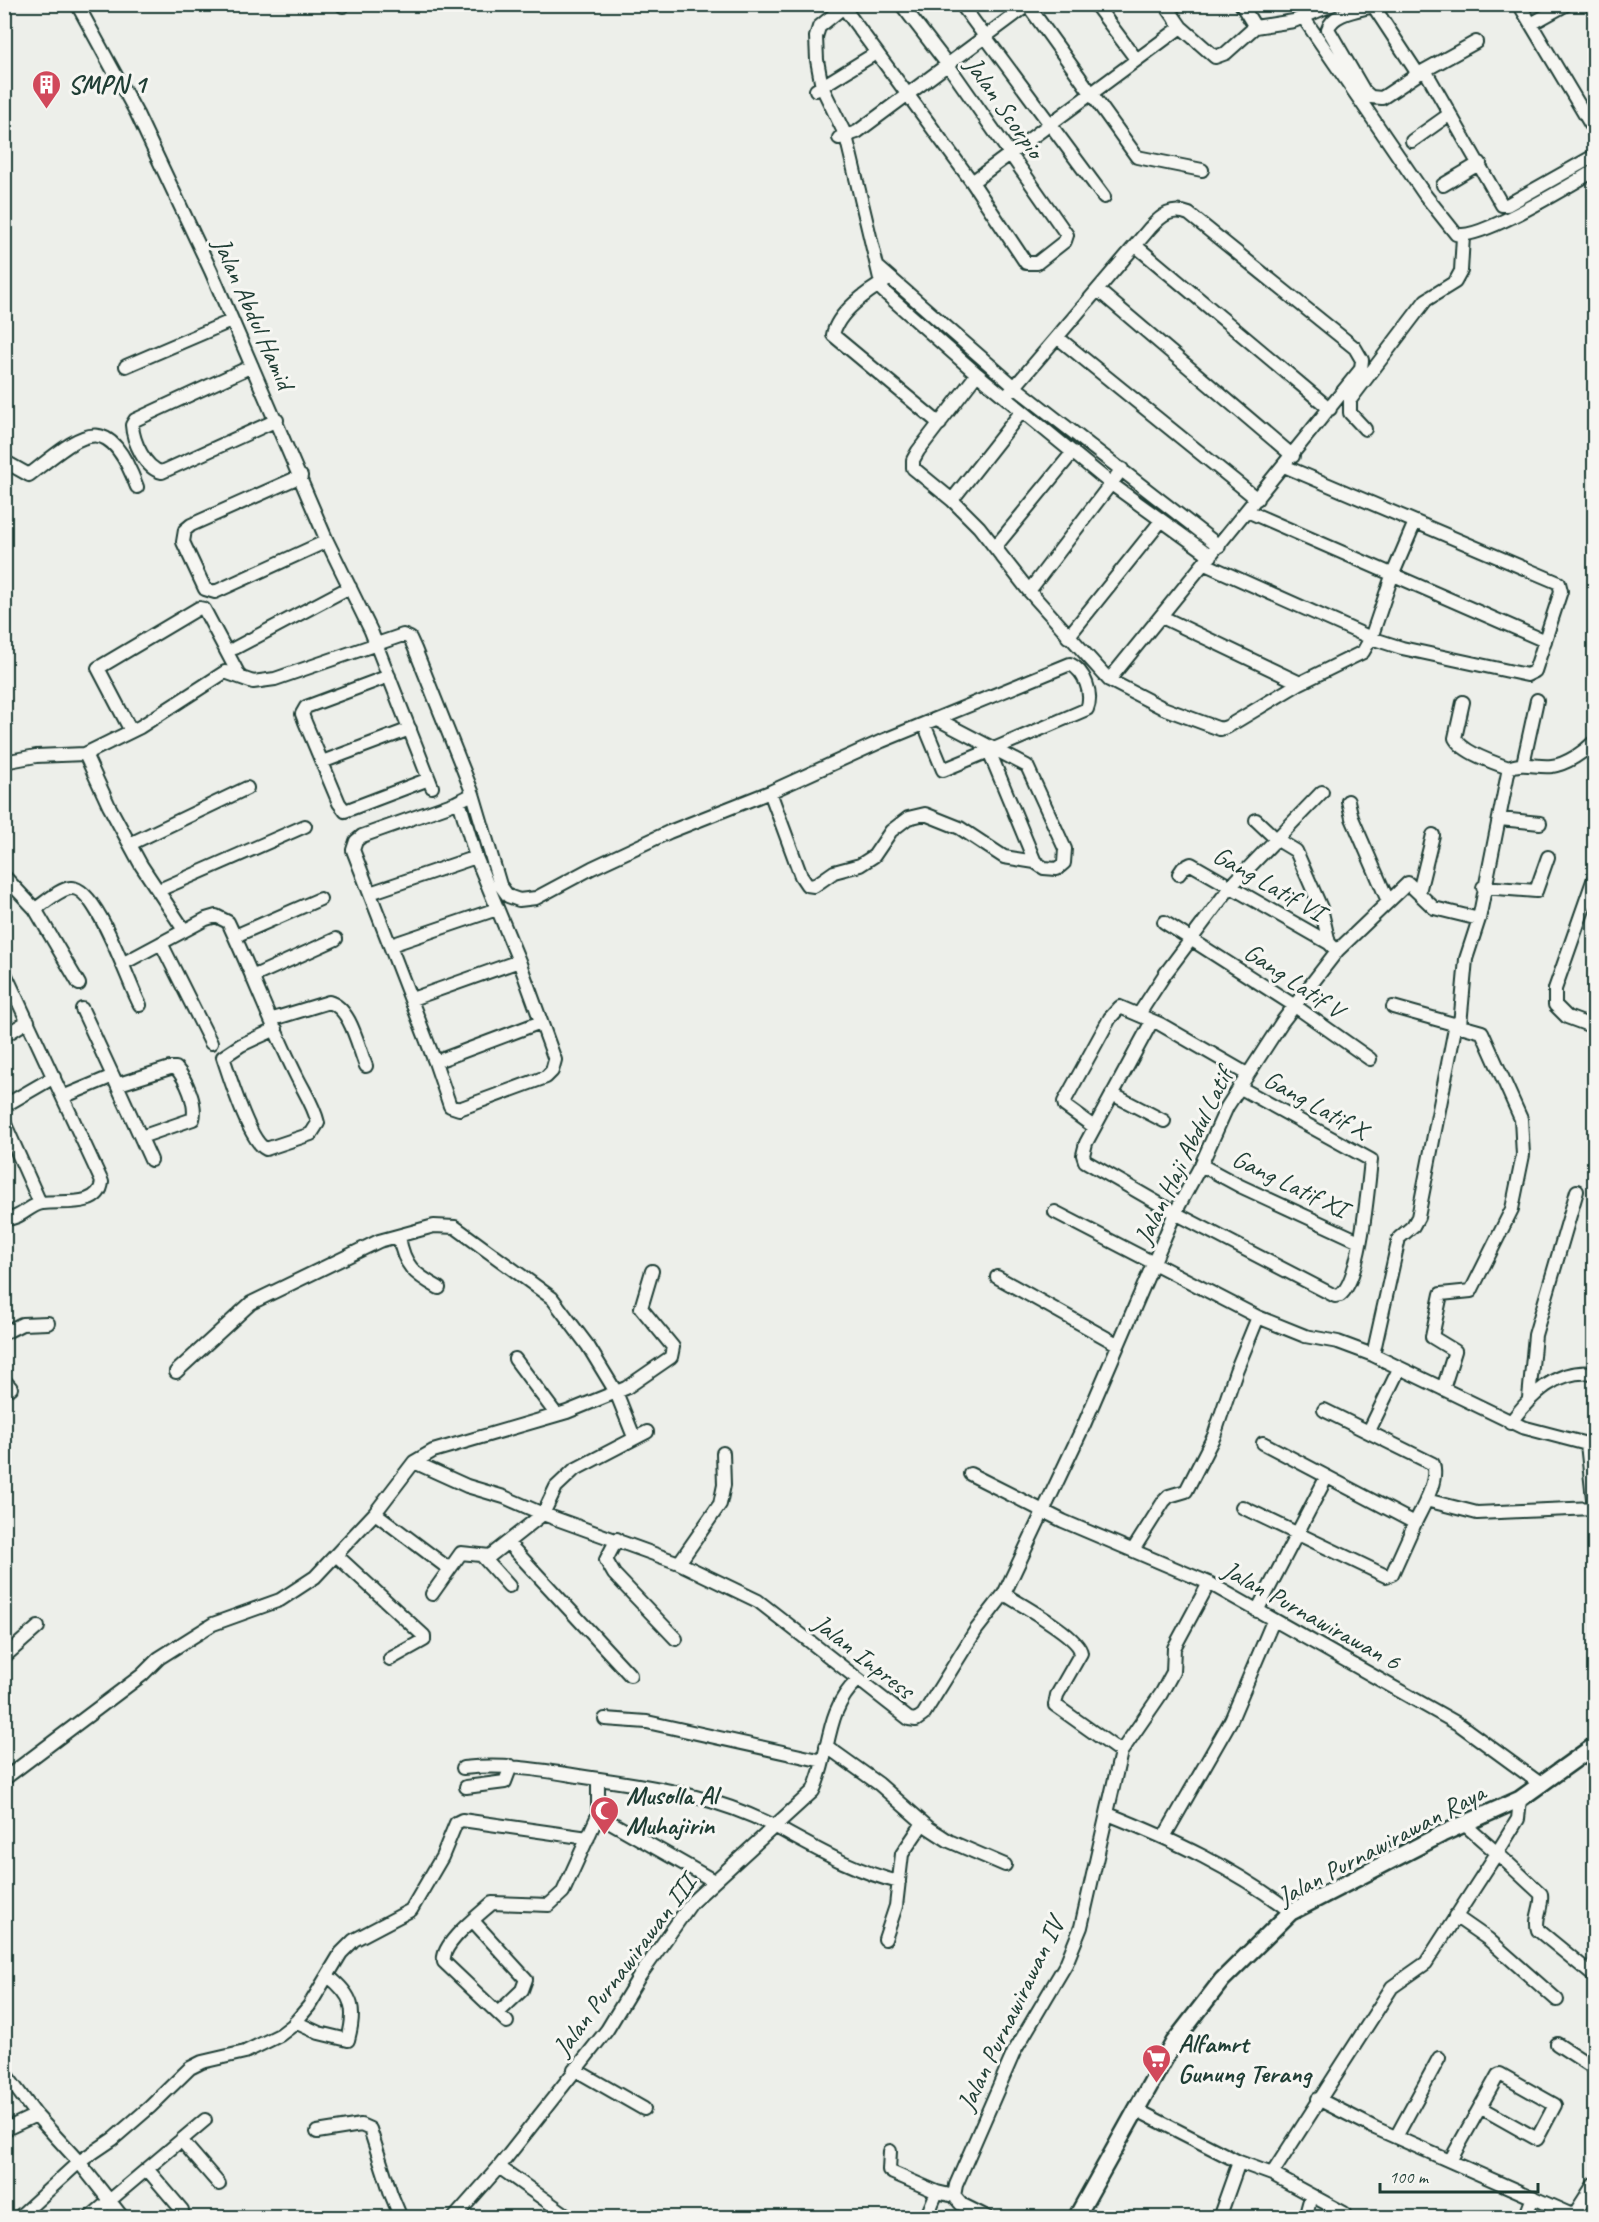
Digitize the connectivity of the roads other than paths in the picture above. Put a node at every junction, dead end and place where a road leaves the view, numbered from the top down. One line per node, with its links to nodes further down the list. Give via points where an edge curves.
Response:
1 (77, 4): 45 (street, Jalan Abdul Hamid, via 167,173)
2 (901, 4): 23 (street, Jalan Scorpio)
3 (961, 4): 19 (street)
4 (1095, 4): 22 (street)
5 (1165, 4): 17 (street)
6 (1241, 4): 18 (street)
7 (1334, 4): 15 (street)
8 (1520, 4): 16 (street)
9 (1567, 4): 16 (street)
10 (1591, 4): 14 (street)
11 (842, 5): 21 (street); 25 (street, via 819,17 811,31 810,57)
12 (1028, 5): 19 (street); 26 (street)
13 (1377, 6): 24 (street); 24 (street, via 1338,17 1328,29 1364,91 1371,97 1382,98)
14 (1594, 9)
15 (1303, 17): 18 (street); 41 (street, via 1425,195 1456,234)
16 (1531, 24): 30 (street)
17 (1181, 27): 18 (street, via 1215,57 1226,53); 22 (street)
18 (1255, 27)
19 (986, 37): 23 (street); 29 (street)
20 (1476, 42): 24 (street)
21 (876, 53): 25 (street); 27 (street)
22 (1136, 59): 26 (street)
23 (948, 65): 27 (street); 33 (street, Jalan Scorpio)
24 (1422, 73): 28 (street)
25 (819, 89): 31 (street)
26 (1091, 93): 29 (street); 36 (street, via 1137,157)
27 (907, 96): 31 (street); 38 (street)
28 (1450, 114): 32 (street); 35 (street)
29 (1049, 123): 33 (street); 40 (street)
30 (1594, 130)
31 (844, 140): 43 (street)
32 (1412, 141)
33 (1009, 153): 38 (street); 38 (street, Jalan Scorpio, via 1067,238 1037,263 1026,263)
34 (1594, 156): 35 (street, via 1504,206)
35 (1480, 164): 39 (street)
36 (1202, 170)
37 (1594, 171): 41 (street, via 1512,217)
38 (972, 182)
39 (1443, 185)
40 (1104, 197)
41 (1463, 236): 56 (street, via 1461,271 1455,282 1426,300 1350,400 1350,413)
42 (1136, 246): 44 (street); 52 (street); 52 (street, via 1161,216 1179,210 1189,214 1355,348 1362,360 1361,369)
43 (886, 281): 49 (street, via 883,291); 50 (street); 55 (street, via 861,296 833,334)
44 (1099, 291): 46 (street); 58 (street)
45 (231, 321): 47 (street); 48 (street, Jalan Abdul Hamid)
46 (1057, 337): 50 (street); 65 (street)
47 (126, 366)
48 (252, 366): 54 (street, Jalan Abdul Hamid); 54 (street, via 135,420 135,438 149,466 162,472)
49 (977, 374): 51 (street); 55 (street)
50 (1015, 387): 51 (street); 61 (street)
51 (1006, 397): 53 (street)
52 (1330, 409): 58 (street)
53 (1022, 411): 57 (street); 66 (street)
54 (277, 420): 62 (street, Jalan Abdul Hamid)
55 (940, 424): 66 (street, via 913,460 914,468)
56 (1365, 429)
57 (1073, 452): 63 (street); 71 (street)
58 (1293, 456): 60 (street)
59 (4, 461): 64 (street, via 29,475 75,440 101,436 118,446)
60 (1284, 466): 65 (street); 69 (street)
61 (1122, 469): 63 (street); 72 (street)
62 (301, 476): 70 (street, Jalan Abdul Hamid); 70 (street, via 191,525 185,530 183,542 206,589 215,592)
63 (1110, 483): 68 (street); 75 (street)
64 (137, 487)
65 (1257, 499): 67 (street)
66 (952, 500): 71 (street)
67 (1247, 511): 72 (street); 73 (street)
68 (1161, 521): 72 (street); 77 (street)
69 (1415, 522): 73 (street); 79 (street, via 1559,583 1561,591)
70 (327, 541): 74 (street, Jalan Abdul Hamid)
71 (996, 546): 75 (street)
72 (1212, 555): 76 (street); 78 (street)
73 (1392, 576): 78 (street); 79 (street)
74 (350, 587): 80 (street, Jalan Abdul Hamid); 81 (street)
75 (1029, 591): 77 (street)
76 (1162, 617): 84 (street); 85 (street)
77 (1068, 637): 84 (street)
78 (1371, 638): 79 (street, via 1527,675 1537,668); 85 (street, via 1363,652)
79 (1545, 641)
80 (377, 645): 82 (street, Jalan Abdul Hamid); 83 (street, via 275,679 253,682); 102 (street, via 398,635 410,638)
81 (235, 648)
82 (389, 676): 90 (street, Jalan Abdul Hamid); 96 (street, via 304,709 302,714)
83 (240, 677): 91 (street, via 232,673 219,675); 91 (street, via 204,609 199,608 98,668)
84 (1109, 680): 85 (street, via 1163,708 1220,729)
85 (1300, 683)
86 (1537, 700): 97 (street)
87 (1463, 702): 98 (street, via 1457,743 1487,761)
88 (937, 719): 89 (street); 93 (street); 93 (street, via 1070,664 1075,667 1088,690 1087,709)
89 (924, 724): 93 (street, via 944,770); 100 (street)
90 (410, 729): 96 (street); 96 (street, Jalan Abdul Hamid, via 430,783 345,811)
91 (131, 731): 94 (street)
92 (1594, 742): 97 (street, via 1554,766)
93 (993, 750): 114 (street); 114 (street, via 1027,766 1065,849 1064,863 1057,869)
94 (85, 754): 95 (street); 111 (street)
95 (4, 762)
96 (322, 762)
97 (1523, 764): 98 (street)
98 (1509, 768): 105 (street)
99 (247, 788): 111 (street)
100 (770, 792): 102 (street, via 669,832 536,898 519,900 508,896 500,885); 114 (street, via 807,885 814,886 834,872 860,865 874,856 891,831 908,819 925,814 960,828 1004,857)
101 (1322, 792): 110 (street)
102 (472, 794): 103 (street)
103 (459, 801): 112 (street); 122 (street, via 356,841 353,850)
104 (1348, 801): 124 (street)
105 (1500, 819): 107 (street); 119 (street)
106 (1256, 820): 110 (street)
107 (1540, 823)
108 (305, 826): 120 (street)
109 (1433, 836): 121 (street)
110 (1276, 839): 118 (street); 135 (street, via 1296,852)
111 (130, 844): 120 (street)
112 (476, 857): 122 (street); 126 (street)
113 (1548, 857): 119 (street, via 1536,891)
114 (1035, 862)
115 (1179, 874): 118 (street, Gang Latif VI, via 1191,864)
116 (4, 876): 125 (street)
117 (1594, 878): 152 (street, via 1555,989 1556,1005 1568,1017)
118 (1231, 886): 132 (street); 135 (street, Gang Latif VI)
119 (1483, 887): 127 (street)
120 (159, 890): 129 (street)
121 (1419, 892): 124 (street, Jalan Haji Abdul Latif, via 1408,883); 127 (street, via 1439,910)
122 (370, 893): 134 (street)
123 (320, 899): 130 (street)
124 (1388, 901): 135 (street, Jalan Haji Abdul Latif)
125 (35, 909): 137 (street, via 64,890 83,891); 140 (street)
126 (497, 909): 134 (street); 136 (street)
127 (1479, 919): 151 (street, via 1466,959)
128 (1164, 922): 132 (street, Gang Latif V)
129 (184, 930): 130 (street, via 216,916 228,922); 133 (street)
130 (235, 936): 139 (street)
131 (336, 939): 139 (street)
132 (1192, 939): 143 (street, Gang Latif V); 146 (street)
133 (161, 943): 137 (street); 154 (street)
134 (391, 945): 141 (street)
135 (1333, 947): 143 (street, Jalan Haji Abdul Latif)
136 (519, 961): 141 (street); 149 (street)
137 (122, 964): 142 (street)
138 (4, 970): 147 (street)
139 (252, 977): 150 (street)
140 (79, 984)
141 (412, 999): 156 (street)
142 (140, 1005)
143 (1295, 1006): 155 (street, Gang Latif V); 158 (street, Jalan Haji Abdul Latif)
144 (1393, 1007): 151 (street)
145 (82, 1009): 160 (street)
146 (1139, 1014): 148 (street); 167 (street, via 1120,1006 1115,1011 1065,1097 1065,1106)
147 (28, 1021): 153 (street); 159 (street)
148 (1152, 1021): 158 (street); 162 (street)
149 (541, 1022): 156 (street); 156 (street, via 555,1060 552,1071 466,1108 450,1106)
150 (274, 1024): 150 (street, via 318,1123 311,1134 267,1149 258,1143 223,1057); 157 (street, via 329,1002 337,1004)
151 (1458, 1024): 187 (street, via 1418,1217 1399,1238); 192 (street, via 1480,1030 1488,1038 1521,1119 1523,1155 1512,1209 1476,1283 1464,1293 1441,1293 1432,1337 1455,1351)
152 (1594, 1027)
153 (4, 1036)
154 (212, 1043)
155 (1370, 1059)
156 (435, 1062)
157 (366, 1066)
158 (1247, 1074): 161 (street, Jalan Haji Abdul Latif)
159 (54, 1077): 163 (street); 164 (street)
160 (116, 1080): 163 (street); 168 (street); 168 (street, via 170,1068 176,1068 182,1075 193,1106 193,1119)
161 (1239, 1087): 170 (street, Gang Latif X); 171 (street, Jalan Haji Abdul Latif)
162 (1112, 1094): 165 (street); 167 (street)
163 (64, 1096): 173 (street, via 102,1187 85,1201)
164 (4, 1106)
165 (1164, 1121)
166 (4, 1122): 173 (street)
167 (1094, 1127): 175 (street, via 1083,1150 1085,1161)
168 (141, 1137): 169 (street)
169 (151, 1160)
170 (1371, 1160): 178 (street, Gang Latif XI)
171 (1201, 1165): 175 (street, Jalan Haji Abdul Latif); 178 (street, Gang Latif XI)
172 (1577, 1191): 194 (street, via 1534,1335)
173 (40, 1203): 176 (street, via 19,1216)
174 (1055, 1212): 179 (street)
175 (1175, 1213): 178 (street, Gang Latif XI, via 1335,1296 1347,1288); 179 (street, Jalan Haji Abdul Latif)
176 (4, 1219)
177 (399, 1237): 182 (street, via 403,1260 421,1278); 191 (street, via 379,1241 251,1303); 193 (street, via 434,1226 455,1227 492,1251 552,1298)
178 (1359, 1242)
179 (1154, 1265): 183 (street); 186 (street, Jalan Inpress)
180 (651, 1271): 193 (street, via 641,1308 665,1335 674,1353)
181 (997, 1277): 186 (street)
182 (439, 1288)
183 (1258, 1317): 187 (street, via 1305,1336 1338,1342); 216 (street, via 1214,1436 1186,1491 1164,1501)
184 (48, 1323): 185 (street, via 22,1324)
185 (4, 1334)
186 (1117, 1344): 209 (street, Jalan Inpress)
187 (1373, 1355): 189 (street)
188 (516, 1359): 196 (street)
189 (1399, 1369): 192 (street); 198 (street)
190 (1594, 1371): 194 (street, via 1564,1375)
191 (176, 1372)
192 (1443, 1389): 197 (street)
193 (616, 1392): 196 (street); 200 (street)
194 (1529, 1398): 197 (street)
195 (1324, 1410): 198 (street)
196 (556, 1414): 204 (street, via 470,1438)
197 (1510, 1423): 202 (street)
198 (1369, 1431): 207 (street, via 1433,1464 1435,1472)
199 (647, 1432): 200 (street)
200 (634, 1437): 211 (street, via 574,1470 556,1487)
201 (1263, 1443): 206 (street)
202 (1591, 1443): 207 (street, via 1594,1508 1477,1513)
203 (723, 1453): 219 (street, via 720,1504)
204 (414, 1462): 210 (street); 211 (street, Jalan Inpress)
205 (970, 1474): 209 (street, Jalan Purnawirawan 6)
206 (1326, 1478): 212 (street); 213 (street)
207 (1426, 1500): 212 (street)
208 (1242, 1507): 213 (street)
209 (1045, 1510): 216 (street, Jalan Purnawirawan 6); 224 (street, Jalan Inpress)
210 (375, 1513): 217 (street); 220 (street)
211 (543, 1514): 214 (street, Jalan Inpress); 215 (street)
212 (1415, 1523): 213 (street, via 1392,1574 1386,1576)
213 (1298, 1533): 225 (street)
214 (617, 1539): 219 (street, Jalan Inpress); 228 (street, via 606,1560 614,1574)
215 (508, 1544): 218 (street); 231 (street)
216 (1133, 1550): 221 (street, Jalan Purnawirawan 6)
217 (336, 1556): 230 (street, via 424,1636 424,1640); 240 (street, via 315,1577 280,1600 213,1624 159,1658)
218 (483, 1557): 220 (street, via 463,1552); 222 (street)
219 (679, 1563): 232 (street, Jalan Inpress, via 758,1601)
220 (448, 1568): 223 (street)
221 (1209, 1583): 225 (street, Jalan Purnawirawan 6); 236 (street, Jalan Purnawirawan IV, via 1174,1648 1175,1662 1165,1687)
222 (509, 1587)
223 (432, 1594)
224 (1004, 1594): 232 (street, Jalan Inpress, via 916,1720 909,1719); 236 (street, via 1061,1630 1080,1647 1081,1653 1055,1705)
225 (1257, 1611): 226 (street, Jalan Purnawirawan 6)
226 (1273, 1621): 242 (street, Jalan Purnawirawan 6, via 1460,1725); 250 (street, via 1232,1720)
227 (38, 1627): 229 (street)
228 (676, 1639)
229 (4, 1657)
230 (390, 1659)
231 (630, 1675)
232 (857, 1681): 234 (street, Jalan Purnawirawan III, via 832,1717)
233 (605, 1719): 237 (street, via 647,1722)
234 (826, 1746): 237 (street, Jalan Purnawirawan III); 247 (street, via 879,1784)
235 (1594, 1746): 242 (street, Jalan Purnawirawan Raya)
236 (1121, 1752): 245 (street, Jalan Purnawirawan IV)
237 (823, 1761): 249 (street, Jalan Purnawirawan III, via 813,1791)
238 (511, 1766): 239 (street); 241 (street); 243 (street, via 505,1782)
239 (463, 1768)
240 (4, 1779)
241 (598, 1779): 246 (street); 249 (street, via 709,1798)
242 (1542, 1785): 244 (street, Jalan Purnawirawan Raya)
243 (466, 1787)
244 (1520, 1799): 248 (street, Jalan Purnawirawan Raya); 252 (street, via 1518,1819)
245 (1108, 1814): 250 (street); 289 (street, Jalan Purnawirawan IV, via 1077,1936 1066,1964 1000,2080)
246 (598, 1815): 251 (street); 254 (street)
247 (923, 1823): 253 (street, via 949,1841); 255 (street, via 902,1854)
248 (1464, 1824): 252 (street); 256 (street, Jalan Purnawirawan Raya)
249 (776, 1827): 254 (street, Jalan Purnawirawan III); 255 (street, via 846,1864)
250 (1164, 1837): 256 (street, via 1233,1872)
251 (588, 1838): 258 (street, via 555,1901 549,1905 492,1903); 260 (street, via 474,1822 456,1823 442,1857 411,1910 354,1940)
252 (1497, 1853): 257 (street); 261 (street, via 1541,1894 1538,1930)
253 (1005, 1865)
254 (714, 1881): 267 (street, Jalan Purnawirawan III, via 692,1902 607,2030)
255 (899, 1882): 259 (street)
256 (1291, 1912): 272 (street, Jalan Purnawirawan Raya, via 1215,1989 1174,2042)
257 (1455, 1916): 262 (street, via 1488,1939); 269 (street, via 1426,1963 1392,1987)
258 (472, 1921): 258 (street, via 451,1941 443,1958 502,2018 522,1990 525,1979)
259 (885, 1939)
260 (328, 1976): 263 (street); 263 (street, via 343,1988 354,2014 348,2040)
261 (1594, 1976)
262 (1557, 2000)
263 (295, 2022): 281 (street, via 280,2035 245,2052 190,2068 143,2114)
264 (1557, 2044): 266 (street)
265 (1439, 2058): 277 (street)
266 (1594, 2068)
267 (574, 2069): 271 (street); 283 (street, Jalan Purnawirawan III)
268 (4, 2072): 273 (street)
269 (1318, 2099): 277 (street); 285 (street)
270 (1480, 2107): 270 (street, via 1537,2139 1555,2105 1500,2074); 280 (street)
271 (644, 2109)
272 (1135, 2109): 282 (street); 303 (street, Jalan Purnawirawan Raya)
273 (36, 2115): 275 (street); 281 (street)
274 (205, 2120): 278 (street)
275 (4, 2130)
276 (317, 2132): 299 (street, via 367,2126)
277 (1396, 2137): 280 (street)
278 (181, 2140): 284 (street); 286 (street)
279 (890, 2151): 288 (street, via 889,2170)
280 (1450, 2161): 291 (street)
281 (79, 2162): 292 (street); 296 (street)
282 (1239, 2162): 285 (street); 304 (street)
283 (499, 2167): 294 (street); 300 (street, Jalan Purnawirawan III)
284 (147, 2169): 292 (street); 293 (street)
285 (1272, 2174): 290 (street)
286 (219, 2184)
287 (1594, 2184): 295 (street)
288 (937, 2192): 289 (street); 301 (street)
289 (954, 2196): 302 (street, via 962,2205)
290 (1311, 2196): 305 (street); 306 (street, via 1344,2213)
291 (1533, 2197): 295 (street); 307 (street)
292 (109, 2199): 297 (street); 298 (street)
293 (182, 2210)
294 (565, 2214)
295 (1576, 2216)
296 (18, 2217)
297 (89, 2217)
298 (123, 2217)
299 (401, 2217)
300 (454, 2217)
301 (926, 2217)
302 (989, 2217)
303 (1076, 2217)
304 (1219, 2217)
305 (1305, 2217)
306 (1342, 2217)
307 (1525, 2217)

